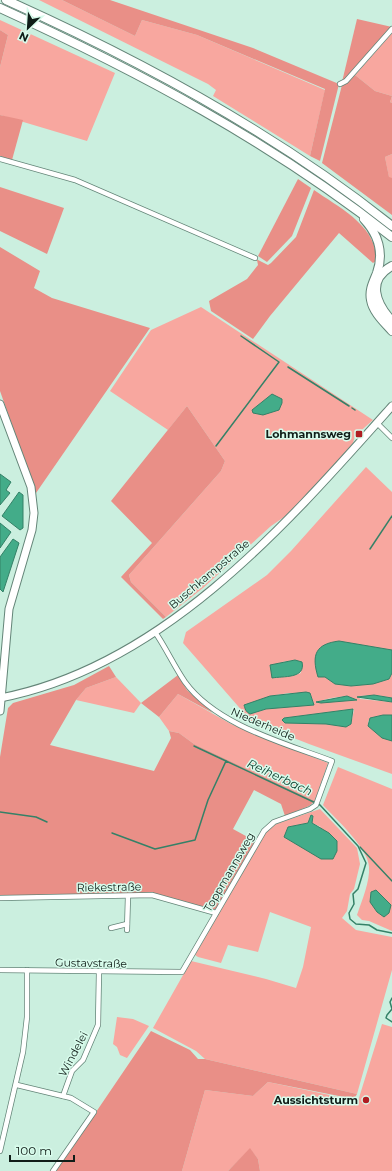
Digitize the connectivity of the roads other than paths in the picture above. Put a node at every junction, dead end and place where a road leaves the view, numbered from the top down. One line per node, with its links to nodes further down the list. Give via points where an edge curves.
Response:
1 (6, 0): 7 (highway, via 116,52 197,96 312,168)
2 (0, 8): 6 (highway, via 112,62 219,120)
3 (392, 29): 4 (street, via 346,81)
4 (340, 84)
5 (0, 158): 9 (street, via 75,180)
6 (353, 206): 8 (highway); 12 (highway, via 370,225 379,244 379,264 372,283 371,300 377,313)
7 (391, 225)
8 (392, 237)
9 (255, 258)
10 (392, 266): 11 (highway, via 380,277 376,295 380,307)
11 (392, 321)
12 (392, 331)
13 (0, 404): 18 (main road, via 30,487 34,513 32,530 9,610)
14 (392, 406): 15 (main road, Buschkampstraße)
15 (377, 423): 16 (street); 17 (main road, Buschkampstraße, via 293,514 252,553)
16 (392, 438)
17 (155, 632): 18 (main road, Buschkampstraße, via 79,673); 20 (street, Niederheide, via 185,682 224,717 248,729)
18 (1, 697): 19 (main road)
19 (0, 711)
20 (332, 761): 23 (street, Toppmannsweg, via 317,802 310,809 274,822 264,831)
21 (128, 896): 22 (street, Riekestraße); 23 (street, Riekestraße, via 154,896); 24 (street)
22 (0, 898)
23 (216, 913): 30 (street, Toppmannsweg)
24 (128, 924): 25 (street); 26 (street)
25 (111, 928)
26 (127, 930)
27 (0, 970): 28 (street, Gustavstraße)
28 (27, 970): 29 (street, Gustavstraße); 31 (street, via 25,1038)
29 (99, 972): 30 (street, Gustavstraße); 32 (street, Windelei, via 98,1025 83,1060 70,1074)
30 (182, 972)
31 (17, 1085): 32 (street); 33 (street)
32 (63, 1096): 34 (street, via 94,1112)
33 (0, 1151)
34 (53, 1171)

